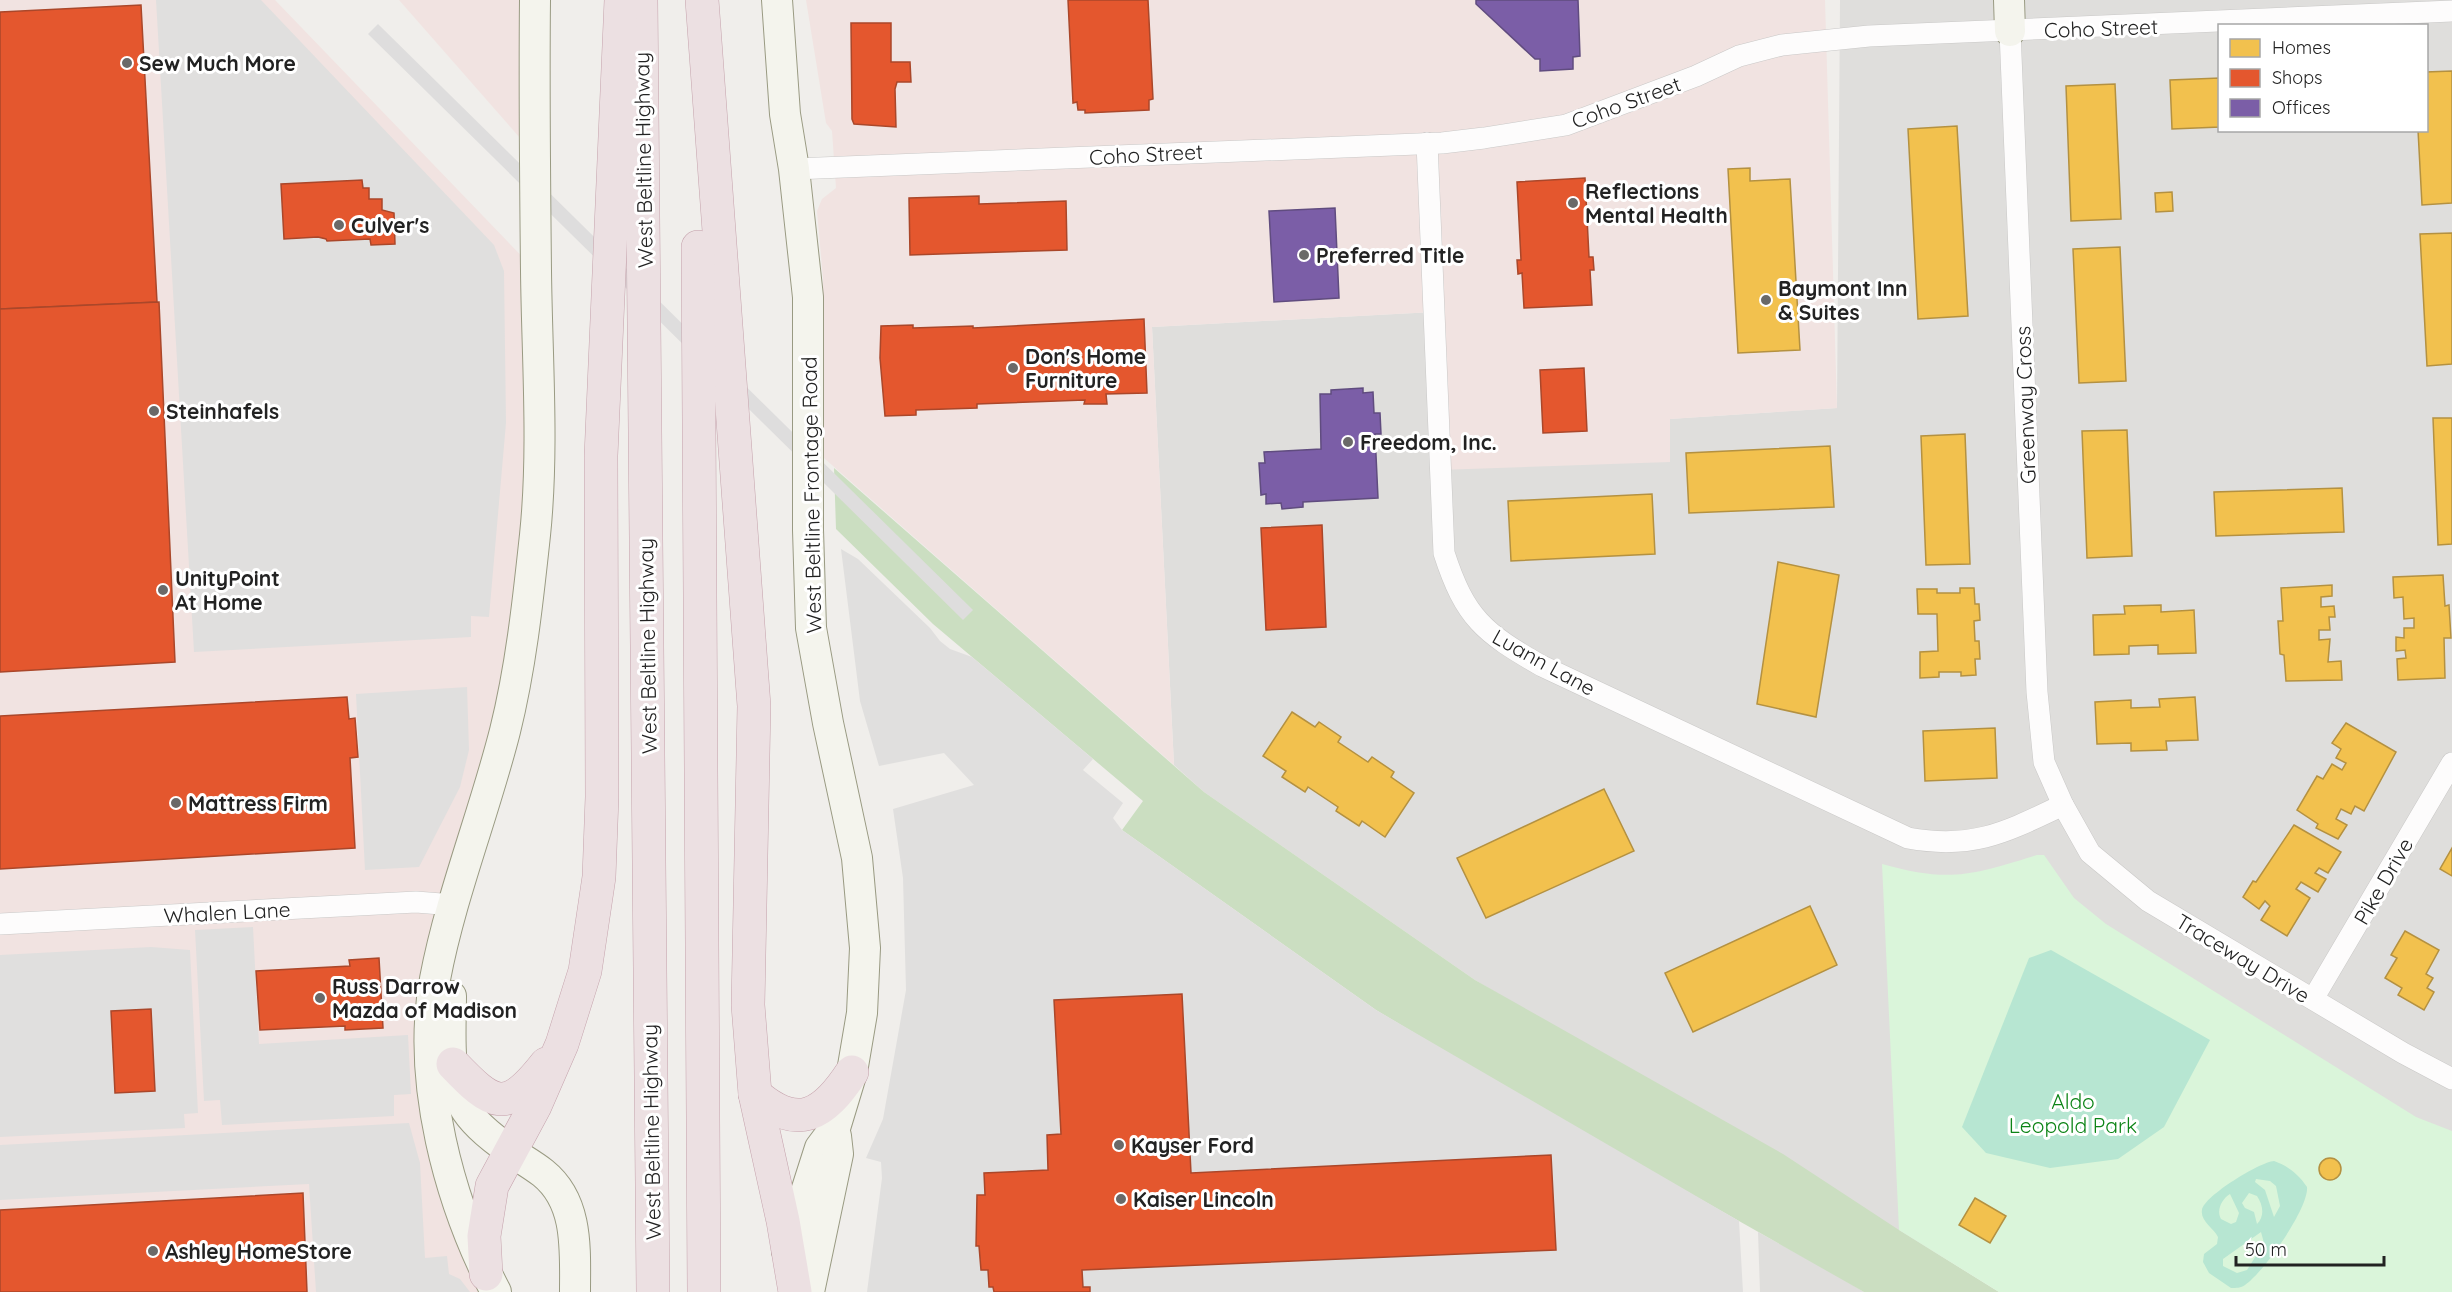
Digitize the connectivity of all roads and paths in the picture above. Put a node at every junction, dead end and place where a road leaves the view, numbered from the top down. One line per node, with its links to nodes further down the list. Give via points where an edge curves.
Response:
1 (535, 0): 13 (street, via 539,433 535,532 519,660 506,727)
2 (621, 0): 16 (highway, via 601,456 599,877 585,971)
3 (641, 0): 26 (highway, West Beltline Highway)
4 (700, 0): 20 (highway, via 754,706 748,1005); 27 (highway)
5 (777, 0): 10 (street, West Beltline Frontage Road, via 782,92)
6 (2009, 0): 8 (street, Greenway Cross)
7 (2452, 11): 8 (street, Coho Street)
8 (2010, 31): 9 (street, Coho Street, via 1792,42 1739,56 1566,125); 12 (street, Greenway Cross, via 2039,717 2044,762)
9 (1427, 143): 10 (street, Coho Street); 12 (street, Luann Lane, via 1444,554 1467,609 1482,627 1542,666 1908,838 1963,843 1998,835)
10 (794, 169): 18 (street, West Beltline Frontage Road, via 808,297 811,628 857,858 864,917 864,990)
11 (2452, 763): 15 (street, Pike Drive)
12 (2063, 805): 15 (street, Traceway Drive, via 2090,853 2148,901)
13 (454, 905): 14 (street, Whalen Lane, via 405,903); 17 (street); 24 (street, via 435,981 433,1095 442,1149)
14 (0, 924)
15 (2313, 999): 19 (street, Traceway Drive)
16 (562, 1044): 17 (highway, via 532,1081 514,1096 497,1099 480,1092); 22 (highway)
17 (453, 1064): 22 (street, via 461,1101 481,1129)
18 (852, 1072): 20 (highway, via 836,1097 812,1112 787,1115 770,1108); 21 (street, West Beltline Frontage Road)
19 (2452, 1079)
20 (755, 1094): 23 (highway)
21 (835, 1128): 23 (street, West Beltline Frontage Road, via 820,1148); 30 (street, West Beltline Frontage Road, via 838,1154)
22 (512, 1152): 24 (highway, via 492,1186 486,1210 484,1236); 25 (street, via 558,1188 570,1212 575,1236)
23 (787, 1248): 28 (street, West Beltline Frontage Road); 29 (highway)
24 (491, 1283)
25 (575, 1292)
26 (652, 1292)
27 (704, 1292)
28 (779, 1292)
29 (795, 1292)
30 (809, 1292)

